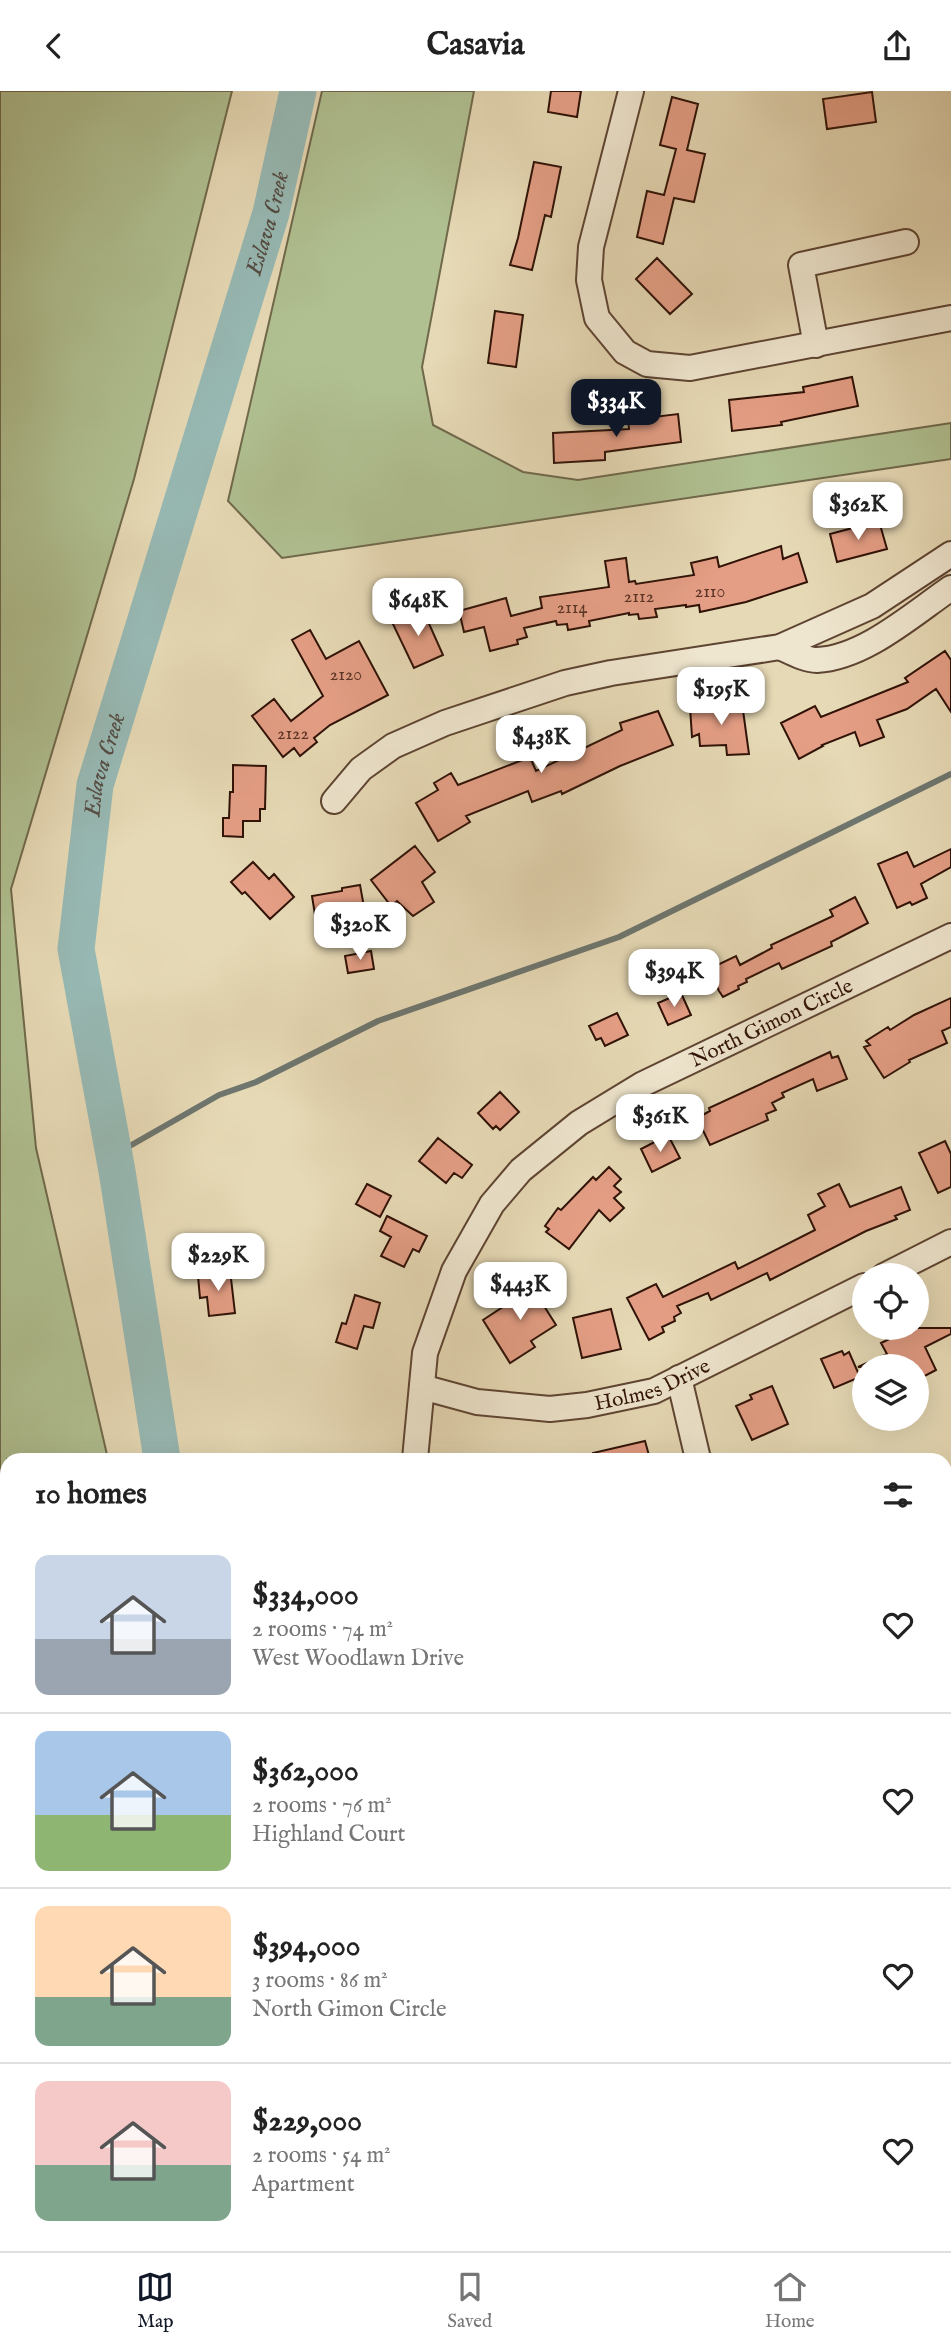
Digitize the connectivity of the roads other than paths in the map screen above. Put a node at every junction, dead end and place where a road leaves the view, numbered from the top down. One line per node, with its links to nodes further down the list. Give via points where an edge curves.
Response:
1 (631, 91): 4 (street, via 590,247 589,280 597,318 625,352 647,363 690,368)
2 (906, 242): 4 (street, via 801,265)
3 (951, 319): 4 (street)
4 (816, 345)
5 (951, 554): 7 (street, via 873,606)
6 (951, 588): 7 (street, via 875,641 836,656 814,660)
7 (780, 647): 8 (street, via 565,683 445,723 393,746 362,769)
8 (334, 801)
9 (951, 936): 14 (street, North Gimon Circle, via 643,1084 579,1123 522,1170 492,1204 454,1271 425,1353)
10 (951, 1242): 11 (street)
11 (910, 1263)
12 (852, 1292): 13 (street, Holmes Drive)
13 (679, 1378): 14 (street, Holmes Drive, via 654,1391 550,1409 477,1402); 16 (street)
14 (422, 1387): 15 (street, North Gimon Circle)
15 (416, 1453)
16 (697, 1453)

